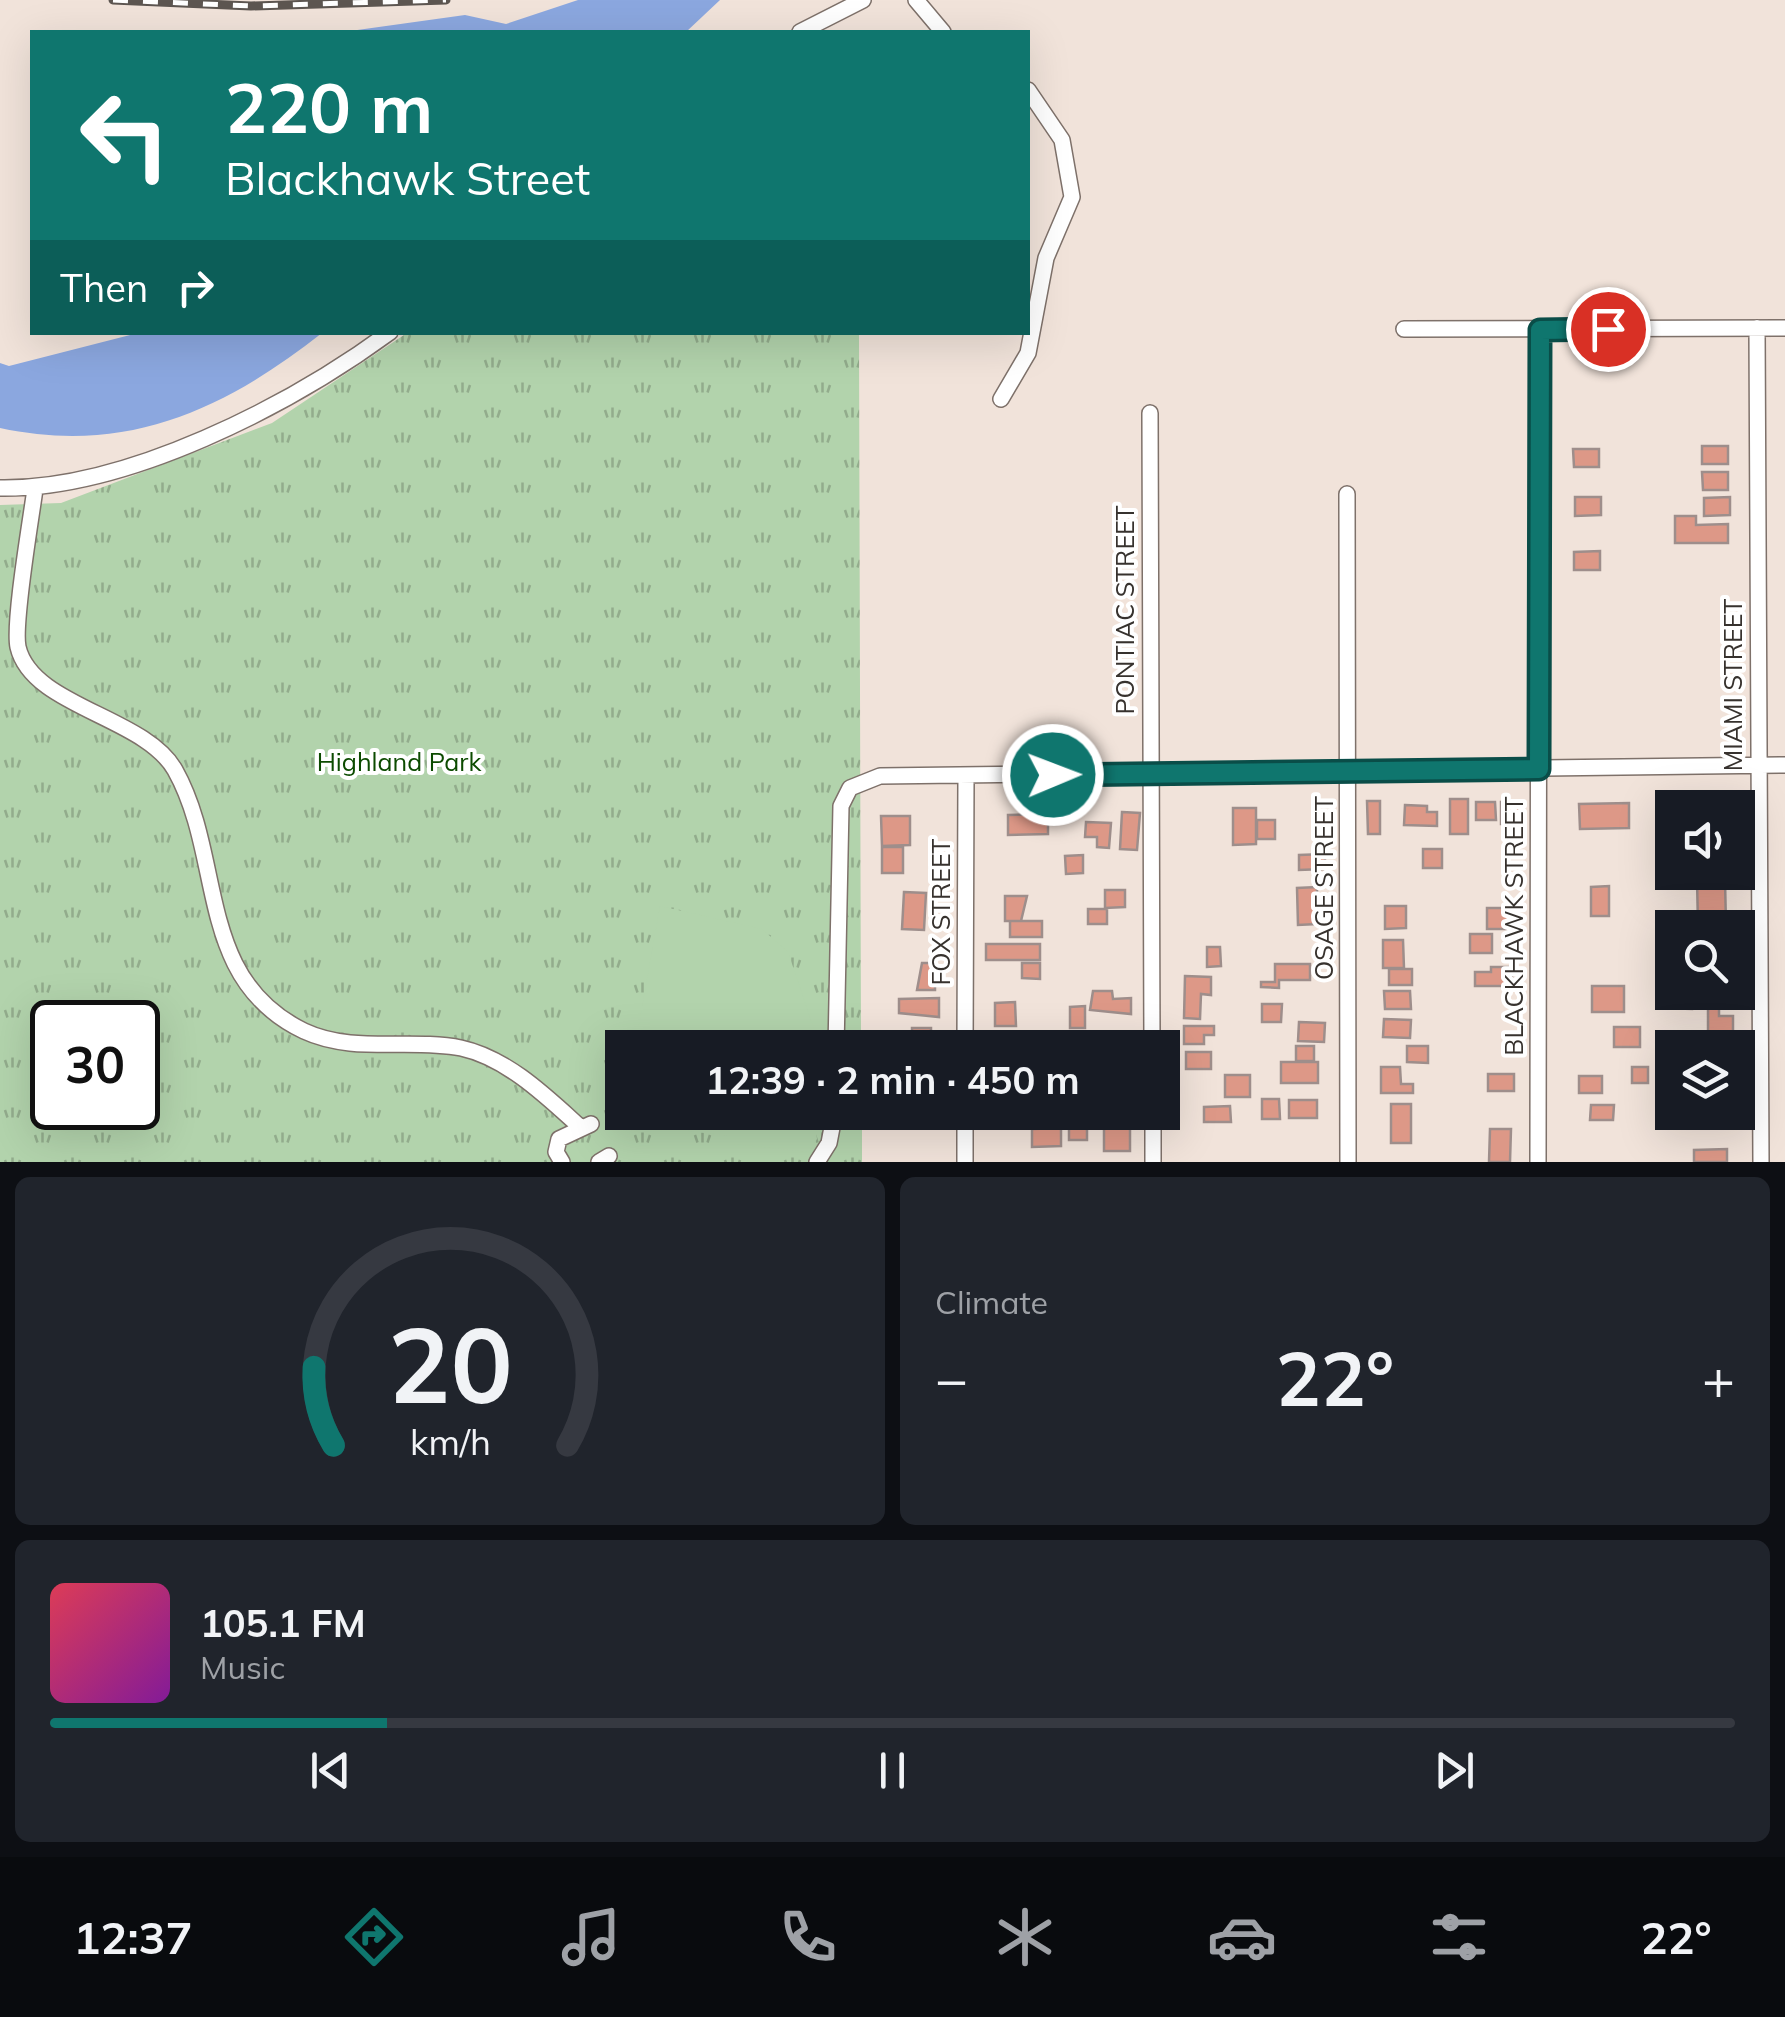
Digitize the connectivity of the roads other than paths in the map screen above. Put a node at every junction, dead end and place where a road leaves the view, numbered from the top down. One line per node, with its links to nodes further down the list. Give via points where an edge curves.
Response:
1 (863, 0): 3 (street)
2 (916, 0): 4 (street)
3 (804, 30)
4 (941, 30)
5 (1030, 93): 11 (street, via 1062,140 1072,197 1046,258 1028,353)
6 (1757, 328): 7 (street); 9 (street); 17 (street, MIAMI STREET)
7 (1785, 328)
8 (1404, 329): 9 (street)
9 (1540, 330): 19 (street, BLACKHAWK STREET)
10 (386, 335): 14 (street, via 263,411 81,482)
11 (1002, 399)
12 (1150, 412): 20 (street, PONTIAC STREET)
13 (0, 488): 14 (street)
14 (35, 488): 28 (street, via 18,646 32,672 142,736 170,762 201,833 229,958 273,1010 305,1032 332,1040 463,1048 537,1088 585,1125 559,1138)
15 (1346, 494): 18 (street, OSAGE STREET)
16 (1785, 764): 17 (street)
17 (1758, 765): 19 (street); 34 (street, MIAMI STREET)
18 (1349, 769): 19 (street); 20 (street); 32 (street, OSAGE STREET)
19 (1539, 769): 33 (street, BLACKHAWK STREET)
20 (1150, 774): 21 (street); 24 (street, PONTIAC STREET)
21 (966, 776): 22 (street, via 880,776 850,788 841,806); 23 (street, FOX STREET)
22 (836, 1030)
23 (965, 1030)
24 (1152, 1030)
25 (832, 1130): 29 (street)
26 (965, 1130): 30 (street)
27 (1152, 1130): 31 (street)
28 (562, 1162)
29 (816, 1162)
30 (965, 1162)
31 (1153, 1162)
32 (1348, 1162)
33 (1538, 1162)
34 (1761, 1162)

